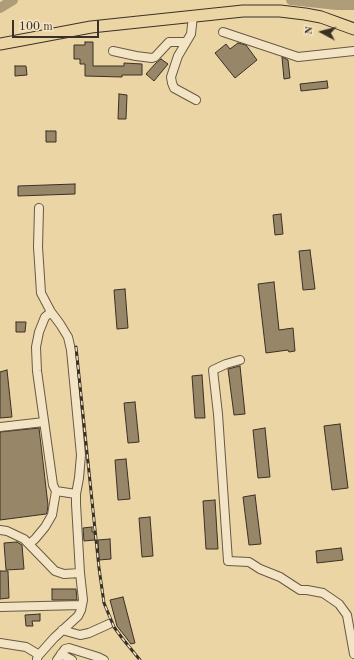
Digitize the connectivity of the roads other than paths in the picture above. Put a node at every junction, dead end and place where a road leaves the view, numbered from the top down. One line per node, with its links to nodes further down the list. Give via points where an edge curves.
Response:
1 (193, 16): 2 (main road, via 243,11 280,11 314,16); 4 (street, via 191,34); 5 (main road, via 91,27)
2 (354, 29)
3 (223, 32): 7 (street, via 298,57)
4 (186, 42): 6 (street, via 169,42 152,58); 8 (street, via 178,56 171,77 172,83 174,88)
5 (0, 44)
6 (113, 51)
7 (354, 51)
8 (196, 100)
9 (39, 208): 10 (street, via 40,288)
10 (52, 312): 12 (street, via 45,317 36,348); 15 (street, via 68,337 71,350 80,455 80,478)
11 (240, 360): 24 (street, via 213,370 228,561 248,562 280,576 300,590 324,593 339,604 347,615)
12 (44, 422): 13 (street); 14 (street, via 52,485)
13 (0, 427)
14 (56, 491): 15 (street); 17 (street, via 52,514 45,527)
15 (76, 494): 18 (street)
16 (0, 530): 17 (street, via 24,539)
17 (29, 544): 18 (street, via 55,570 64,574)
18 (80, 573): 19 (street)
19 (82, 605): 20 (street); 22 (street, via 78,616)
20 (0, 607)
21 (109, 624): 22 (street, via 80,635)
22 (62, 630): 26 (street)
23 (0, 643): 26 (street, via 26,647 36,653)
24 (354, 654)
25 (59, 657): 27 (street); 28 (street, via 69,648)
26 (37, 658)
27 (72, 660)
28 (104, 660)

